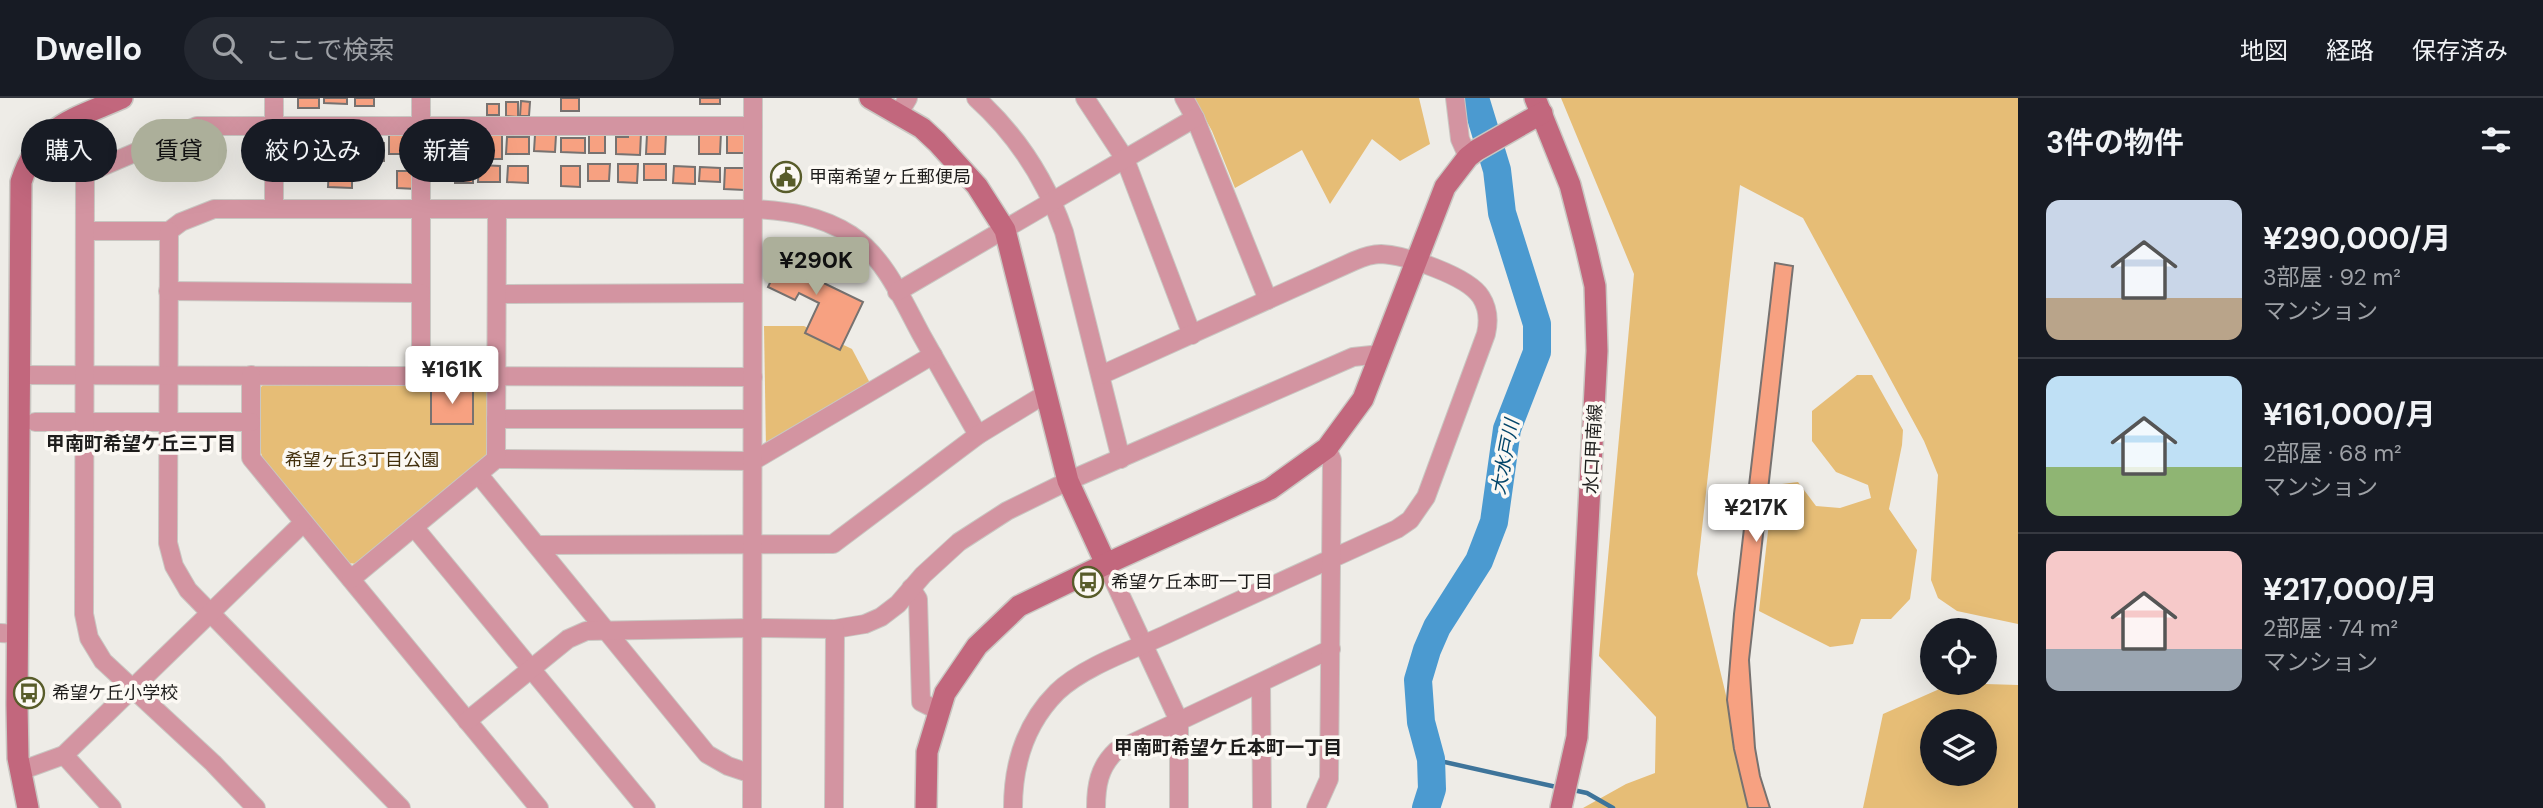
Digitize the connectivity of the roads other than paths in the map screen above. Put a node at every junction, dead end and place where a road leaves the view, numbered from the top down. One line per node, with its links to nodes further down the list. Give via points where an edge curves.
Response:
1 (122, 98): 40 (street, via 47,135 26,167 19,196)
2 (274, 98): 13 (street)
3 (421, 98): 14 (street)
4 (753, 98): 17 (street)
5 (870, 98): 10 (street)
6 (976, 98): 22 (street, via 1025,152)
7 (1085, 98): 19 (street)
8 (1184, 98): 12 (street)
9 (1455, 98): 18 (street, via 1460,139)
10 (903, 106): 28 (street, via 964,170)
11 (1539, 106): 18 (street); 100 (street, 水口甲南線, via 1570,185 1595,286 1597,351 1577,737)
12 (1195, 118): 19 (street); 36 (street)
13 (274, 119)
14 (421, 119)
15 (241, 125): 27 (street, via 197,126 85,174)
16 (495, 126): 17 (street)
17 (753, 127): 25 (street)
18 (1472, 154): 30 (street, via 1445,187)
19 (1125, 159): 22 (street); 37 (street)
20 (274, 182): 23 (street)
21 (420, 182): 24 (street)
22 (1054, 202): 28 (street); 42 (street)
23 (274, 209): 24 (street); 29 (street, via 214,209)
24 (420, 209): 26 (street); 33 (street)
25 (753, 209): 26 (street); 32 (street, via 802,214 843,230 868,250); 34 (street)
26 (498, 210): 35 (street)
27 (86, 230): 29 (street); 43 (street)
28 (1005, 230): 32 (street); 48 (street)
29 (169, 231): 31 (street)
30 (1416, 263): 36 (street, via 1393,255 1365,256); 38 (street); 66 (street, via 1460,279 1479,294 1487,313 1486,334 1419,509 1397,529)
31 (168, 291): 33 (street); 46 (street)
32 (897, 292): 39 (street)
33 (421, 293): 44 (street)
34 (752, 293): 35 (street); 47 (street)
35 (497, 294): 45 (street)
36 (1268, 300): 37 (street)
37 (1192, 335): 42 (street)
38 (1381, 354): 56 (street, via 1363,399); 58 (street, via 1353,358)
39 (933, 355): 55 (street); 59 (street)
40 (18, 375): 43 (street); 74 (street)
41 (251, 375): 44 (street); 46 (street); 54 (street)
42 (1101, 375): 58 (street)
43 (85, 376): 46 (street); 52 (street)
44 (421, 376): 45 (street)
45 (496, 376): 47 (street); 49 (street)
46 (168, 377): 53 (street)
47 (753, 377): 50 (street)
48 (1047, 393): 55 (street); 61 (street)
49 (496, 419): 50 (street); 57 (street)
50 (752, 419): 59 (street)
51 (35, 422): 52 (street)
52 (85, 422): 53 (street); 79 (street, via 85,626 103,662)
53 (167, 422): 54 (street); 70 (street, via 170,553 180,579)
54 (251, 422): 62 (street, via 251,458)
55 (978, 435): 65 (street, via 833,544)
56 (1327, 448): 66 (street, via 1332,460); 67 (street, via 1270,489)
57 (496, 459): 59 (street); 60 (street)
58 (1121, 459): 61 (street)
59 (753, 461): 65 (street)
60 (479, 475): 63 (street); 64 (street)
61 (1068, 481): 67 (street); 69 (street, via 974,532)
62 (303, 523): 68 (street); 70 (street)
63 (414, 527): 68 (street); 77 (street)
64 (537, 545): 65 (street); 72 (street)
65 (752, 545): 71 (street)
66 (1331, 558): 75 (street); 76 (street)
67 (1106, 564): 75 (street); 80 (street, via 1019,606 977,646 945,693)
68 (351, 579): 81 (street)
69 (911, 588): 73 (street, via 898,604 873,621); 80 (street, via 918,599 921,702)
70 (210, 612): 79 (street); 89 (street)
71 (752, 628): 72 (street); 73 (street); 85 (street)
72 (606, 629): 77 (street, via 576,634); 85 (street, via 707,754)
73 (835, 629): 93 (street)
74 (9, 634): 84 (street)
75 (1144, 645): 82 (street); 95 (street, via 1071,681 1037,715 1015,770)
76 (1331, 649): 78 (street); 99 (street, via 1329,779)
77 (531, 669): 81 (street); 91 (street)
78 (1261, 683): 82 (street); 98 (street)
79 (131, 689): 83 (street); 88 (street)
80 (940, 711): 94 (street, via 926,752)
81 (467, 720): 90 (street)
82 (1178, 720): 96 (street, via 1110,757 1098,778); 97 (street)
83 (64, 755): 84 (street); 87 (street)
84 (20, 771): 86 (street)
85 (752, 774): 92 (street)
86 (29, 808)
87 (113, 808)
88 (256, 808)
89 (401, 808)
90 (539, 808)
91 (646, 808)
92 (752, 808)
93 (834, 808)
94 (926, 808)
95 (1013, 808)
96 (1096, 808)
97 (1178, 808)
98 (1262, 808)
99 (1316, 808)
100 (1562, 808)

